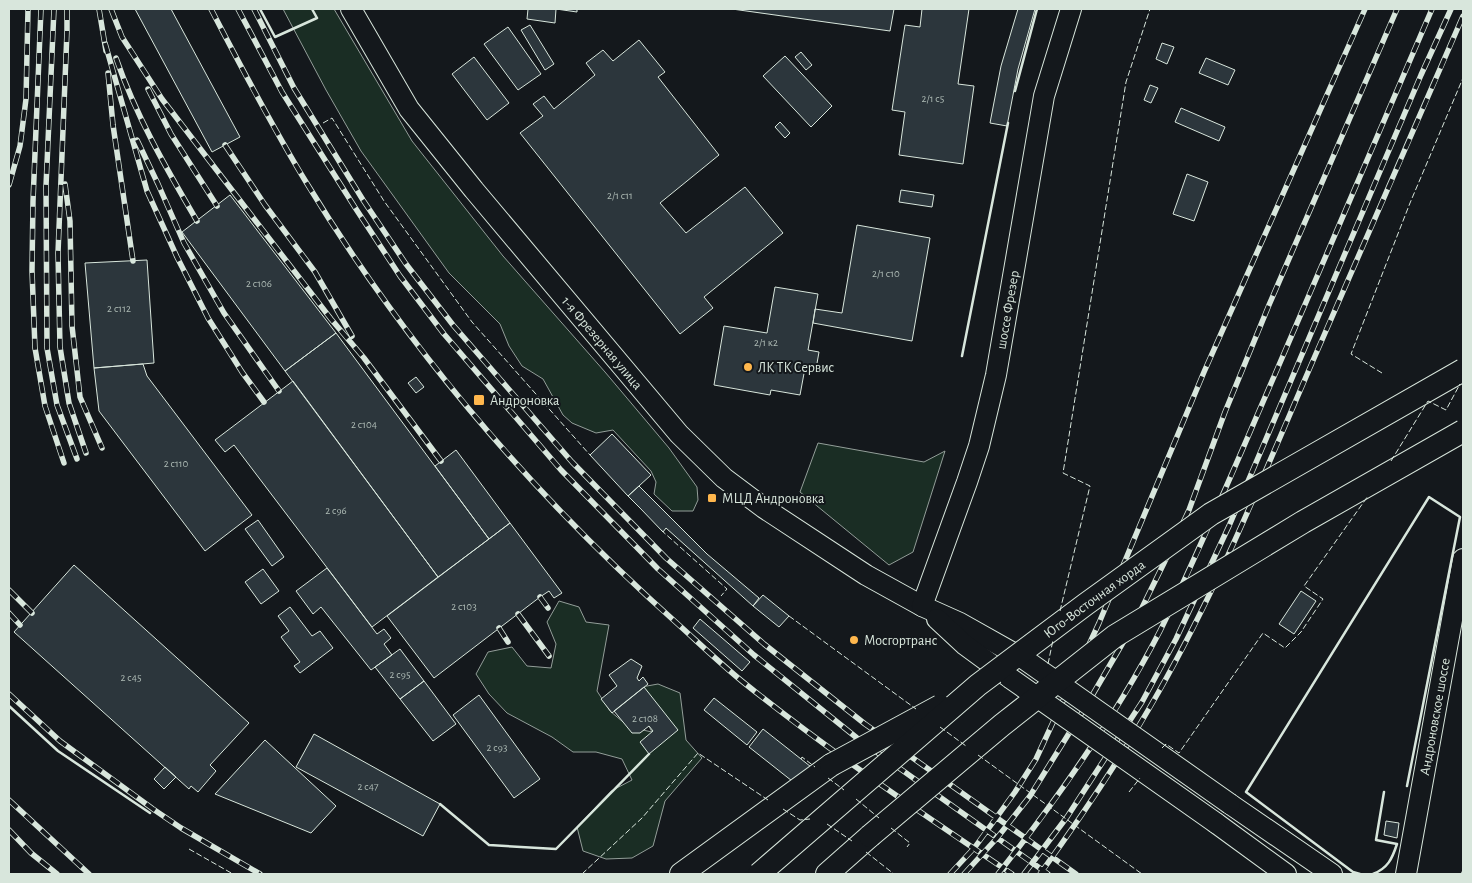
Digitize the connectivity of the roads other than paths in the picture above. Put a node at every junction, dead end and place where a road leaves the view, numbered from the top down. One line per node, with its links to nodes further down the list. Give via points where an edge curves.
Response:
1 (350, 9): 6 (street, 1-я Фрезерная улица, via 409,109 684,439 724,478 764,508 866,575)
2 (1071, 9): 6 (street, шоссе Фрезер, via 1044,96 986,417 968,482)
3 (1463, 370): 7 (main road, Юго-Восточная хорда, bridge, via 1211,514)
4 (1463, 431): 8 (main road, bridge, via 1303,522 1115,636 1002,725)
5 (1463, 559): 15 (street, Андроновское шоссе)
6 (922, 606): 13 (street, 1-я Фрезерная улица, bridge, via 965,645); 14 (street, 1-я Фрезерная улица, bridge, via 1024,659)
7 (978, 685): 9 (main road, bridge, via 831,765); 10 (main road, Юго-Восточная хорда, bridge)
8 (870, 836): 11 (main road); 12 (main road)
9 (681, 874)
10 (759, 874)
11 (827, 874)
12 (838, 874)
13 (1286, 874)
14 (1332, 874)
15 (1406, 874)

